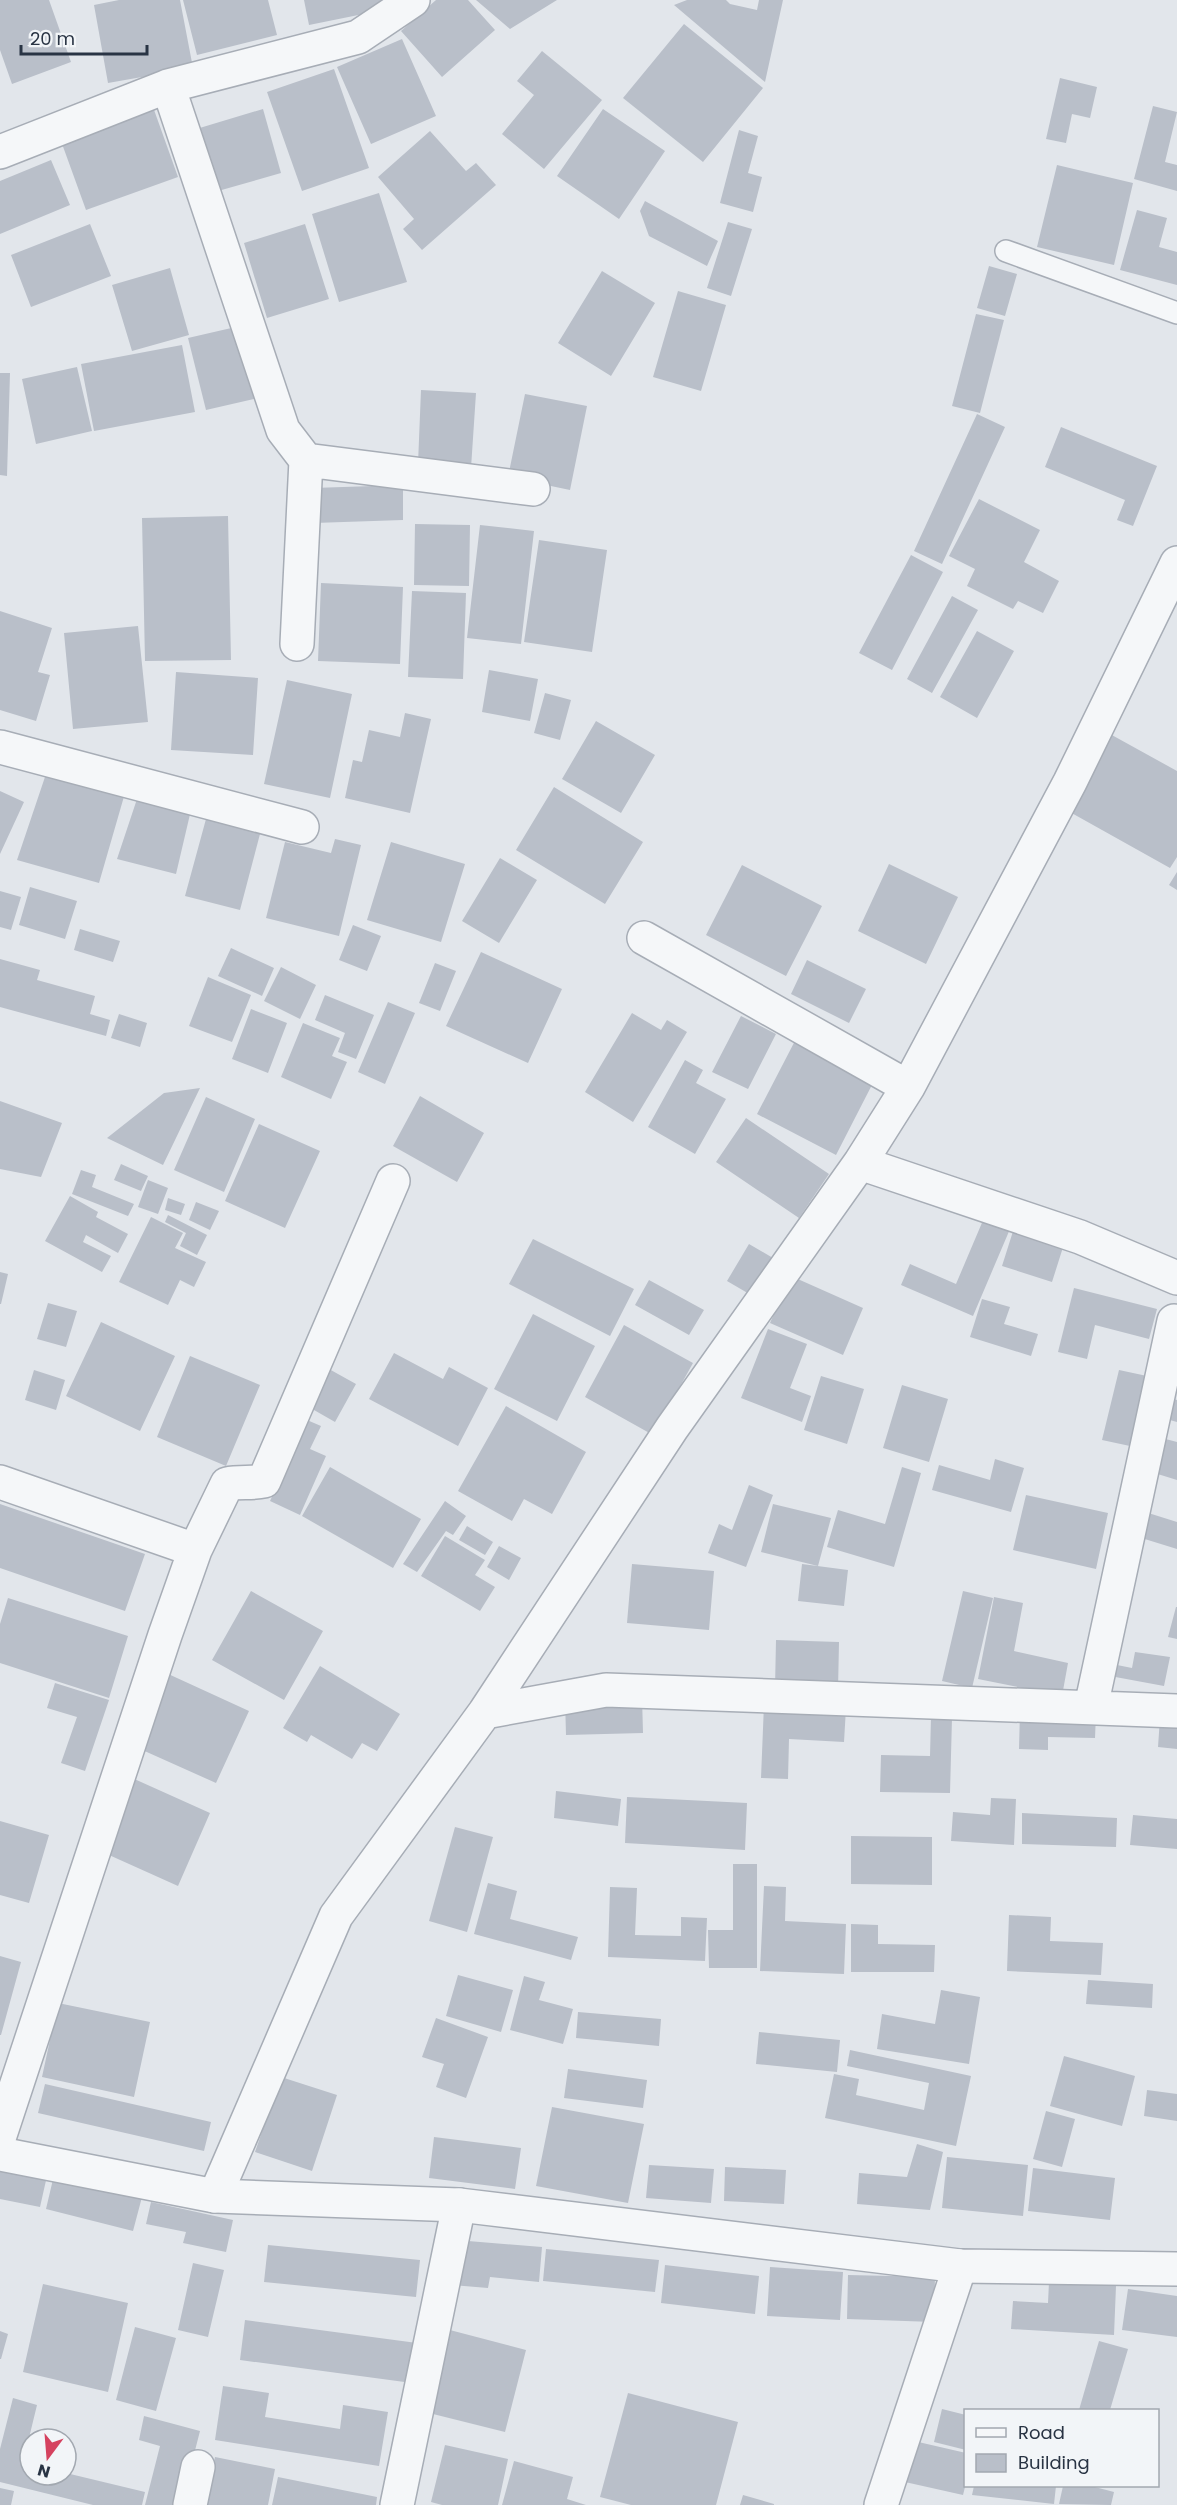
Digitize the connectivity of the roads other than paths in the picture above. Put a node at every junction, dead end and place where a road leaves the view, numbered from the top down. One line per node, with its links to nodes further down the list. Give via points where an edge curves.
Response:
1 (413, 0): 2 (street, via 358,37)
2 (168, 86): 3 (street); 6 (street, via 283,430)
3 (0, 152)
4 (1006, 251): 5 (lane)
5 (1177, 313)
6 (306, 460): 7 (street); 9 (street)
7 (533, 489)
8 (1176, 569): 13 (street, via 1070,782)
9 (297, 644)
10 (0, 747): 11 (street)
11 (302, 827)
12 (644, 938): 13 (street)
13 (908, 1087): 14 (street)
14 (860, 1163): 16 (street, via 1080,1237); 22 (street, via 672,1428)
15 (393, 1181): 19 (street, via 264,1481 227,1484)
16 (1177, 1278)
17 (1174, 1321): 20 (street)
18 (0, 1482): 19 (street)
19 (195, 1551): 23 (street)
20 (1091, 1707): 21 (street); 22 (street, via 606,1689)
21 (1177, 1711)
22 (485, 1712): 25 (street, via 336,1916)
23 (0, 2135)
24 (0, 2154): 25 (street)
25 (215, 2196): 26 (street)
26 (459, 2205): 27 (street); 31 (street)
27 (960, 2266): 28 (street); 32 (street)
28 (1177, 2269)
29 (198, 2467): 30 (street)
30 (190, 2505)
31 (397, 2505)
32 (881, 2505)

